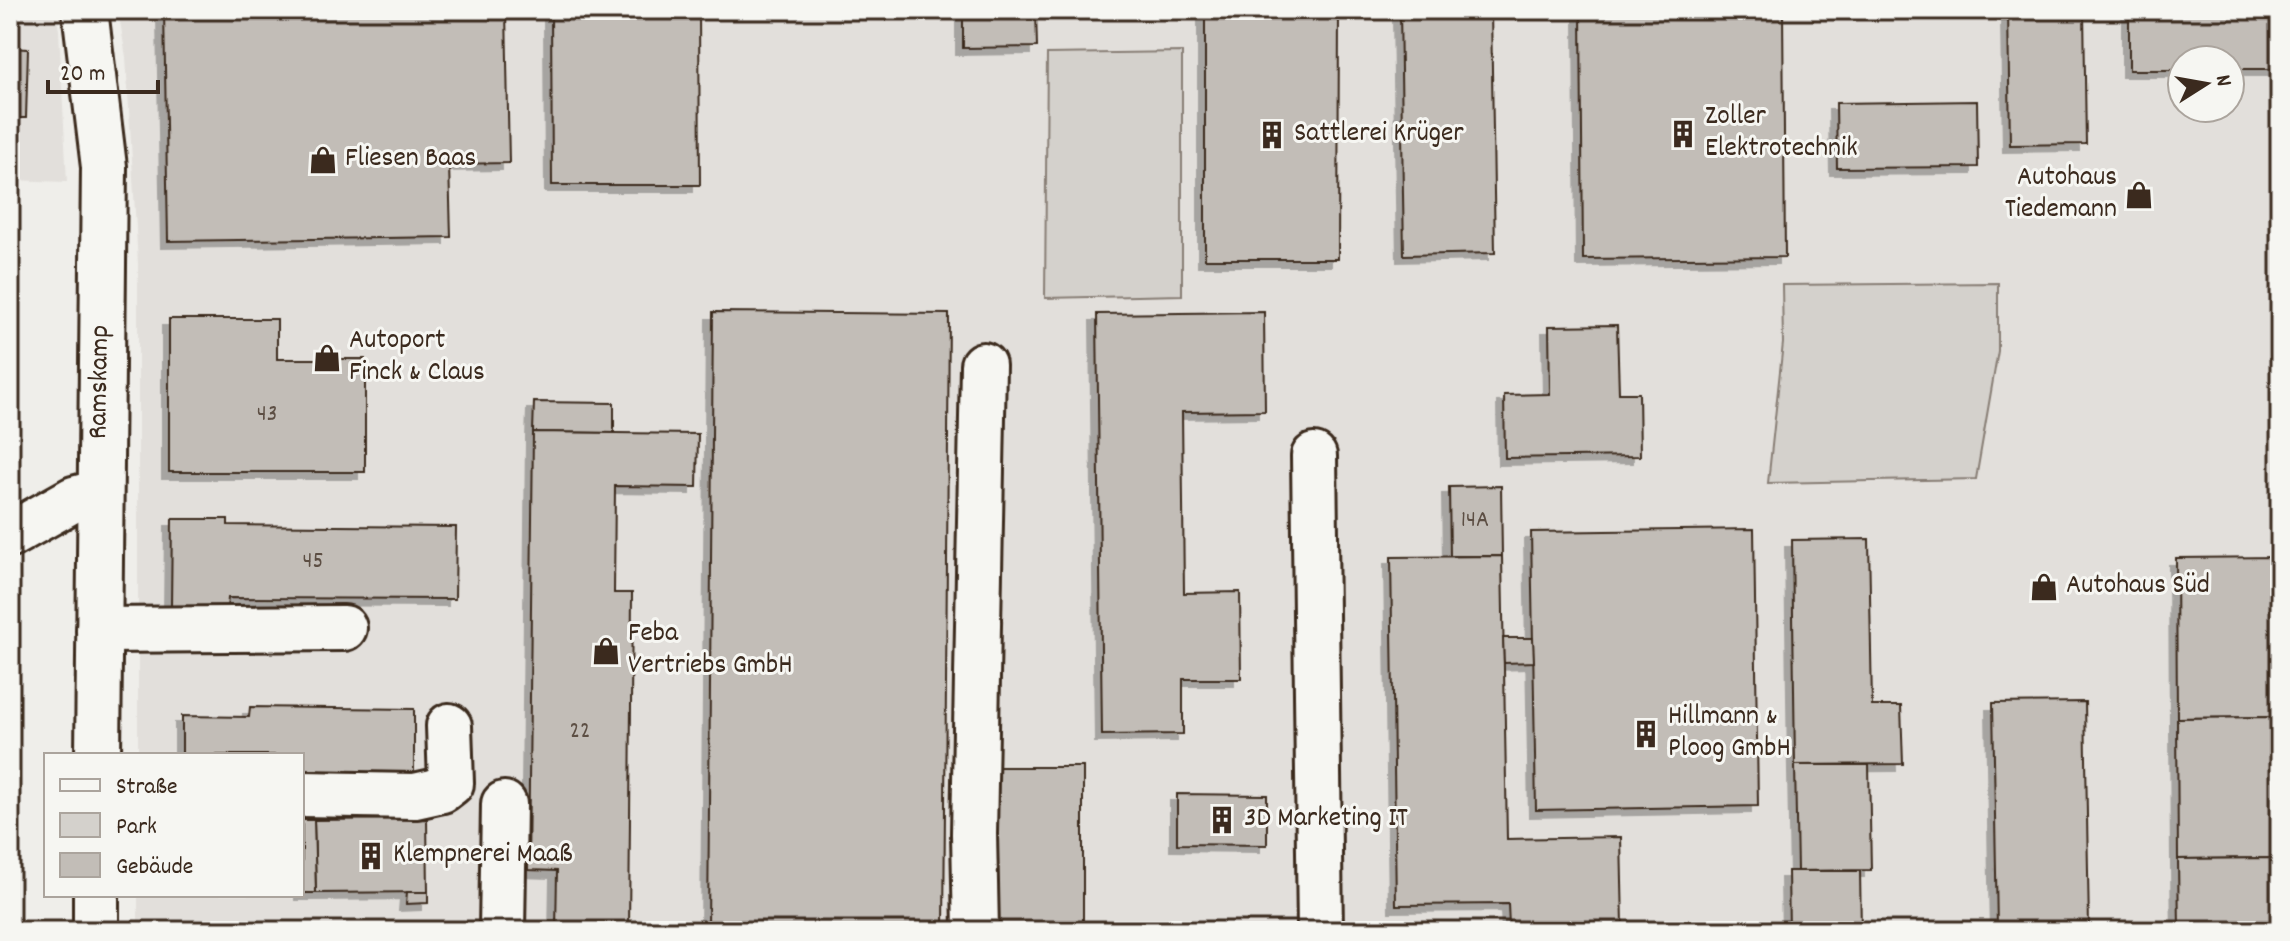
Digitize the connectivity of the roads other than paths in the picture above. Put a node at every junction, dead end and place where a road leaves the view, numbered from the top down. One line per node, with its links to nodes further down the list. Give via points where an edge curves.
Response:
1 (85, 10): 4 (street, Ramskamp, via 104,167)
2 (983, 365): 15 (street)
3 (1314, 456): 16 (street)
4 (100, 492): 5 (street, via 74,499); 7 (street, Ramskamp)
5 (10, 535)
6 (344, 628): 7 (street)
7 (99, 630): 9 (street, Ramskamp)
8 (449, 726): 10 (street, via 451,783 442,790 415,796)
9 (98, 753)
10 (304, 794)
11 (504, 804): 14 (street)
12 (96, 897): 13 (street)
13 (96, 931)
14 (502, 931)
15 (976, 931)
16 (1320, 931)

